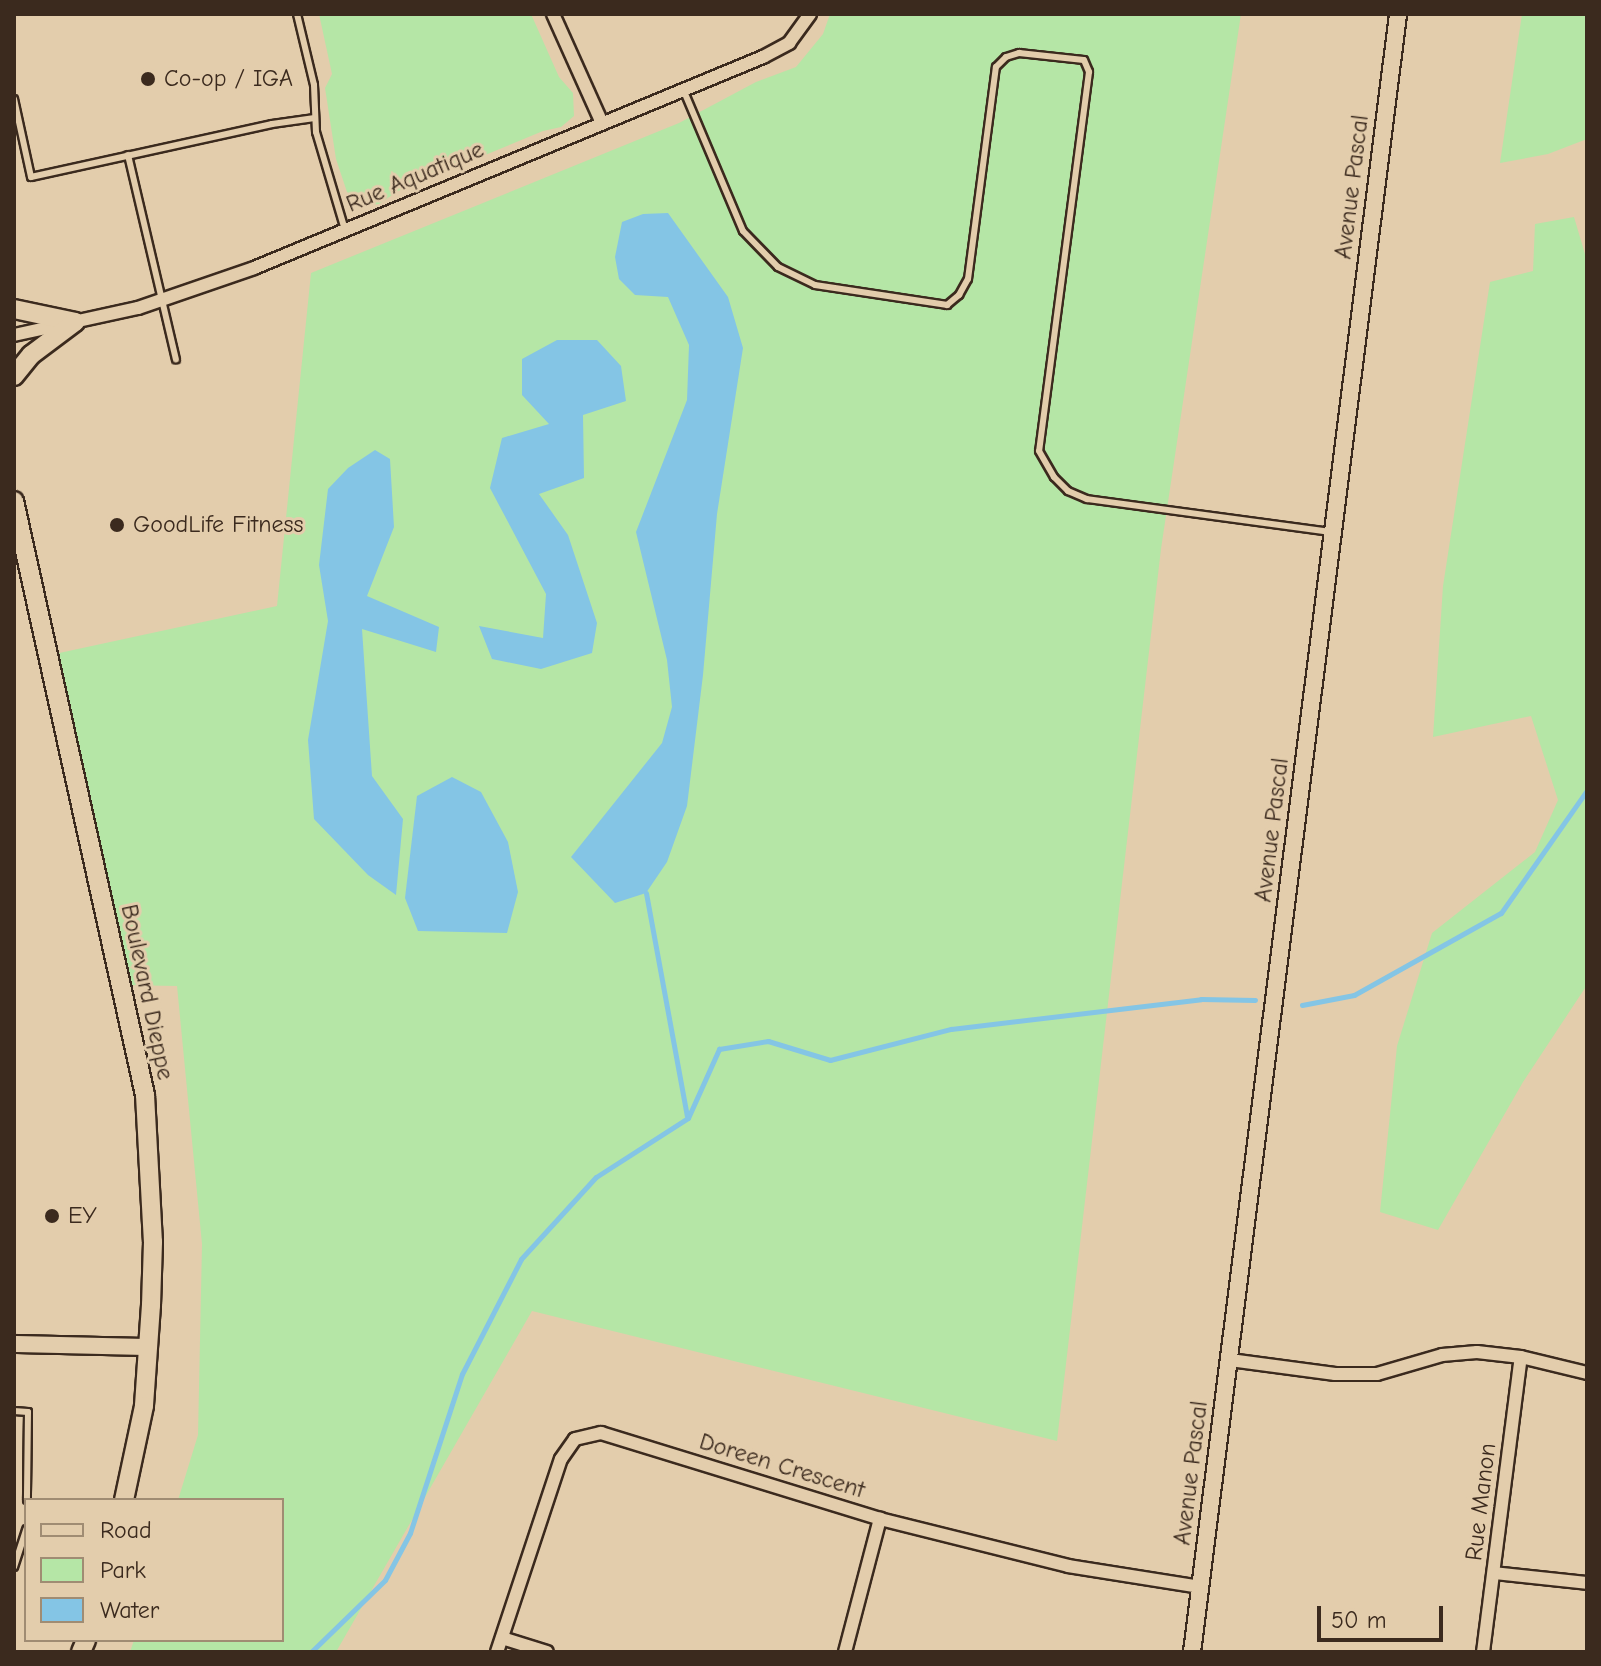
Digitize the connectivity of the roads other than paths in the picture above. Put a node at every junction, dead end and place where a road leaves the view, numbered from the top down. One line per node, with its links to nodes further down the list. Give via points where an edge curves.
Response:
1 (297, 14): 7 (lane, via 314,85)
2 (553, 14): 8 (street)
3 (810, 14): 5 (street, Rue Aquatique, via 798,35 778,50)
4 (1398, 14): 18 (street, Avenue Pascal)
5 (683, 89): 8 (street, Rue Aquatique); 18 (lane, via 743,231 778,267 815,285 947,305 968,279 996,67 1019,53 1084,60 1089,72 1039,451 1068,491 1087,499)
6 (14, 99): 9 (lane, via 31,177)
7 (315, 118): 9 (lane); 10 (lane)
8 (602, 123): 10 (street, Rue Aquatique)
9 (128, 155): 11 (lane)
10 (345, 230): 11 (street, Rue Aquatique)
11 (162, 301): 13 (street, Rue Aquatique); 15 (lane)
12 (14, 309): 13 (main road)
13 (75, 322): 14 (street, Rue Aquatique); 16 (main road, via 31,355)
14 (14, 335)
15 (176, 359)
16 (14, 376)
17 (14, 501): 20 (main road, Boulevard Dieppe, via 145,1095 153,1242)
18 (1333, 532): 22 (street, Avenue Pascal)
19 (14, 1344): 20 (street)
20 (148, 1347): 26 (main road, Boulevard Dieppe, via 144,1406)
21 (1521, 1357): 22 (street, via 1453,1354 1377,1374); 23 (street); 30 (street, Rue Manon)
22 (1230, 1360): 32 (street, Avenue Pascal)
23 (1587, 1373)
24 (14, 1411): 25 (lane, via 28,1412)
25 (27, 1498)
26 (124, 1498)
27 (880, 1519): 32 (street, Doreen Crescent, via 1068,1566); 33 (street, Doreen Crescent, via 601,1433 575,1439 561,1459); 36 (street)
28 (24, 1535): 29 (lane)
29 (14, 1567)
30 (1494, 1573): 31 (street); 38 (street, Rue Manon)
31 (1587, 1583)
32 (1200, 1587): 37 (street, Avenue Pascal)
33 (502, 1638): 34 (street, Doreen Crescent); 35 (street)
34 (497, 1652)
35 (547, 1652)
36 (845, 1652)
37 (1192, 1652)
38 (1483, 1652)

